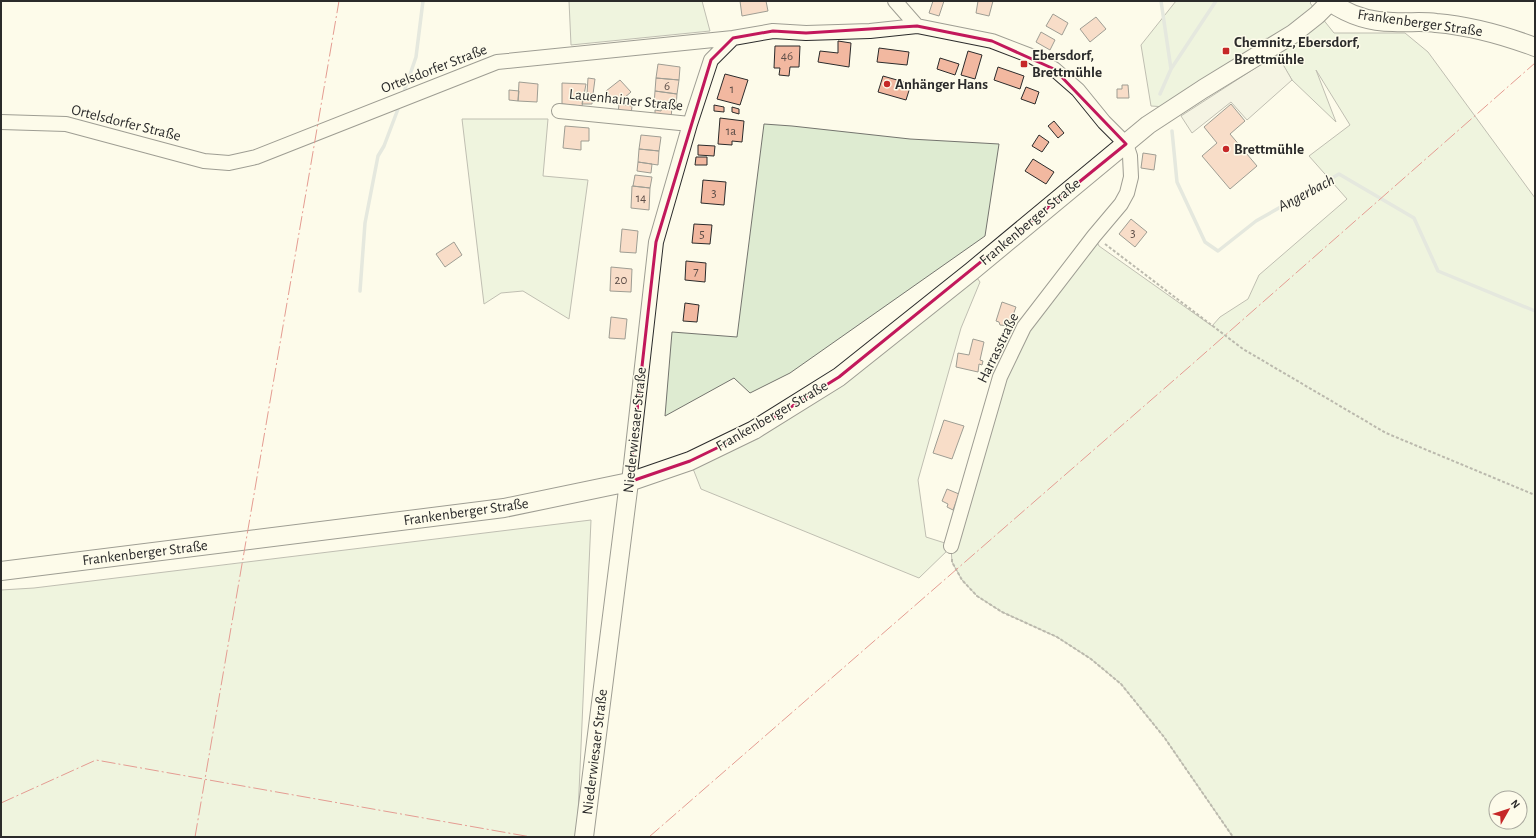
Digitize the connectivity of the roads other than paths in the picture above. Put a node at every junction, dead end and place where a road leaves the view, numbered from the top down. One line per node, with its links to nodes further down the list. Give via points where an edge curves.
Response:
1 (895, 1): 3 (street)
2 (1330, 2): 5 (main road, Frankenberger Straße, via 1358,17 1467,27); 9 (main road, Frankenberger Straße, via 1294,34 1175,107)
3 (917, 26): 4 (street, Ortelsdorfer Straße, via 806,33 773,31); 9 (street, Ortelsdorfer Straße, via 992,41 1031,56 1054,69 1078,90)
4 (733, 38): 7 (street, Ortelsdorfer Straße, via 498,62 256,157 229,164 204,161 66,124); 8 (street, Niederwiesaer Straße, via 711,60)
5 (1535, 47)
6 (559, 111): 8 (street, Lauenhainer Straße)
7 (1, 122)
8 (690, 124): 10 (street, Niederwiesaer Straße, via 656,242)
9 (1126, 144): 10 (main road, Frankenberger Straße, via 839,377 733,441 690,461); 11 (street, Harrasstraße, via 1130,156 1131,177 1127,193 1024,327 1000,377)
10 (629, 482): 12 (main road, Frankenberger Straße, via 504,508); 13 (main road, Niederwiesaer Straße)
11 (951, 546)
12 (1, 571)
13 (584, 837)

